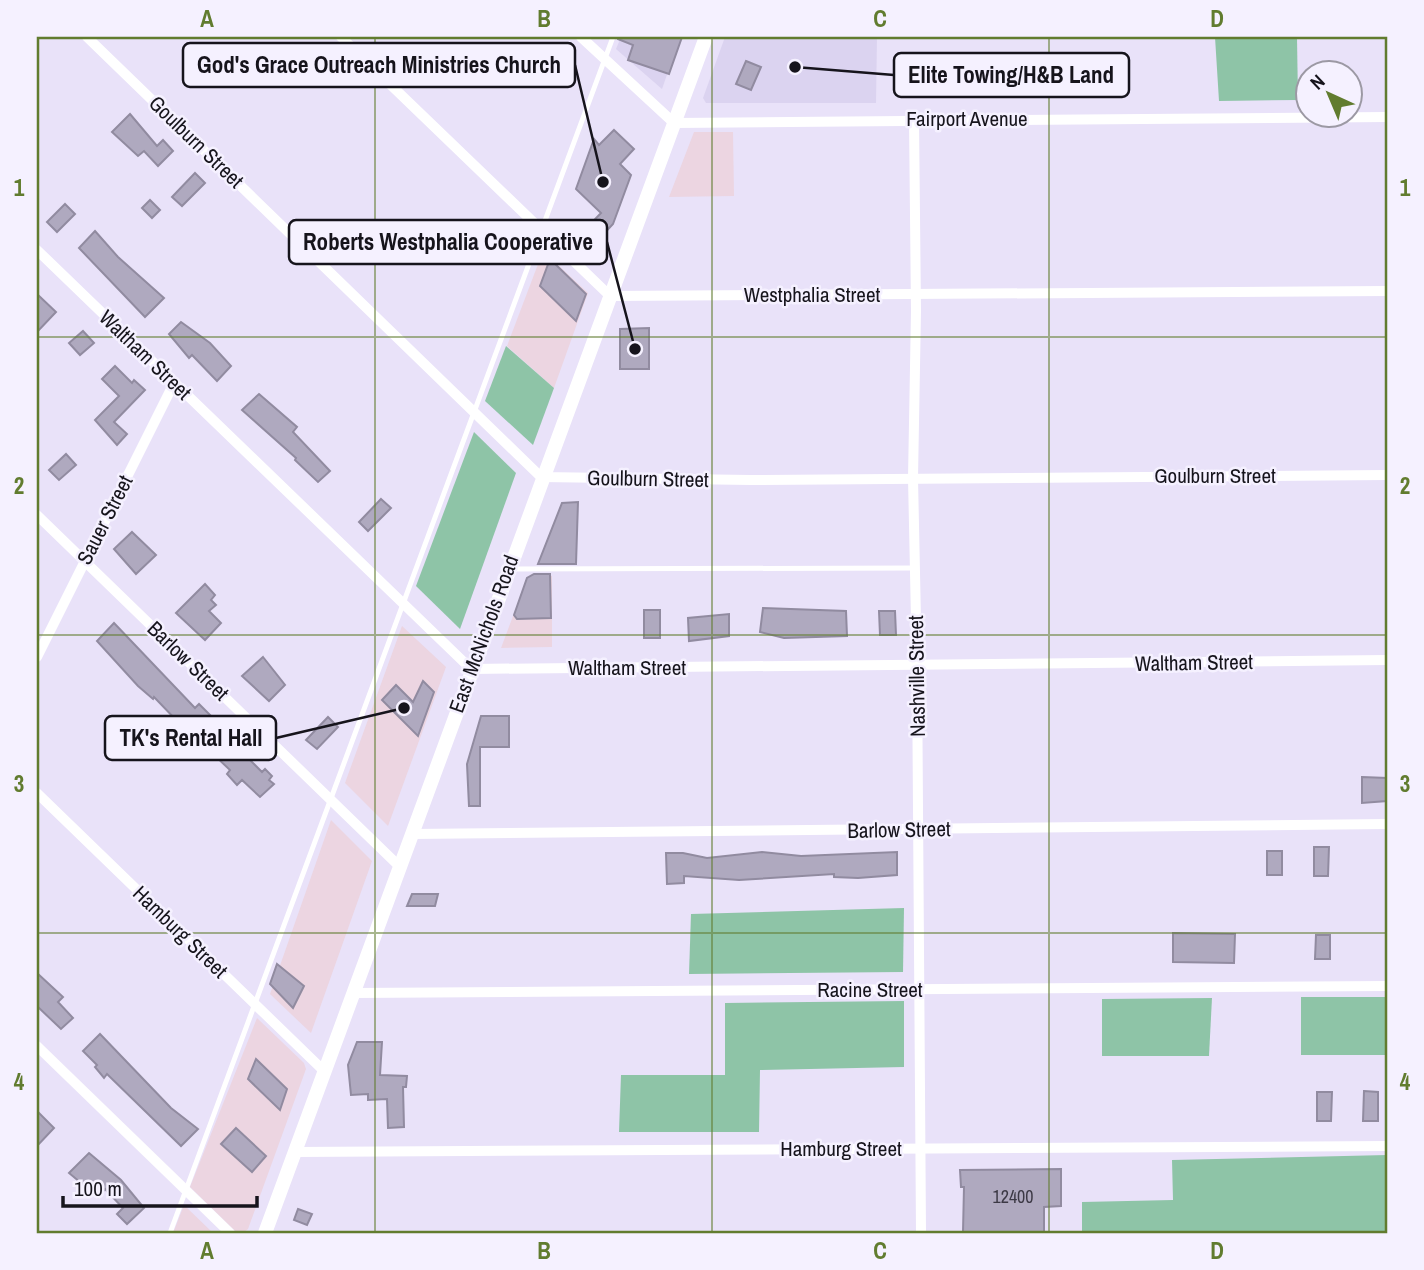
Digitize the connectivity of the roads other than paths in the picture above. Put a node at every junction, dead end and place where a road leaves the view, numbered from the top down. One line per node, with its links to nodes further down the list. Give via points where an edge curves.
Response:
1 (87, 37): 16 (street, Goulburn Street)
2 (341, 37): 10 (street)
3 (582, 37): 6 (street)
4 (613, 37): 6 (lane)
5 (706, 37): 9 (street, East McNichols Road)
6 (604, 59): 9 (street); 10 (lane)
7 (1387, 117): 8 (street, Fairport Avenue)
8 (914, 120): 9 (street, Fairport Avenue); 13 (street, Nashville Street)
9 (674, 123): 14 (street, East McNichols Road)
10 (542, 233): 14 (street); 16 (lane)
11 (37, 250): 15 (street, Waltham Street)
12 (1387, 291): 13 (street, Westphalia Street)
13 (915, 293): 14 (street, Westphalia Street); 19 (street, Nashville Street)
14 (610, 296): 18 (street, East McNichols Road)
15 (174, 383): 21 (street, Sauer Street); 24 (street, Waltham Street)
16 (475, 412): 18 (street, Goulburn Street); 24 (lane)
17 (1387, 475): 19 (street, Goulburn Street)
18 (541, 477): 19 (street, Goulburn Street); 23 (street, East McNichols Road)
19 (913, 478): 22 (street, Nashville Street)
20 (37, 515): 21 (street, Barlow Street)
21 (85, 562): 25 (street, Sauer Street); 30 (street, Barlow Street)
22 (915, 568): 23 (lane); 27 (street, Nashville Street)
23 (508, 569): 28 (street, East McNichols Road)
24 (404, 604): 28 (street, Waltham Street); 30 (lane)
25 (37, 657)
26 (1387, 660): 27 (street, Waltham Street)
27 (917, 667): 28 (street, Waltham Street); 32 (street, Nashville Street)
28 (471, 669): 33 (street, East McNichols Road)
29 (37, 793): 38 (street, Hamburg Street)
30 (332, 801): 34 (street, Barlow Street); 38 (lane)
31 (1387, 824): 32 (street, Barlow Street)
32 (918, 830): 33 (street, Barlow Street); 36 (street, Nashville Street)
33 (411, 834): 34 (street, East McNichols Road)
34 (399, 866): 37 (street, East McNichols Road)
35 (1387, 986): 36 (street, Racine Street)
36 (919, 990): 37 (street, Racine Street); 42 (street, Nashville Street)
37 (353, 993): 40 (street, East McNichols Road)
38 (255, 1005): 40 (street, Hamburg Street); 44 (lane)
39 (37, 1046): 44 (street)
40 (324, 1071): 43 (street, East McNichols Road)
41 (1387, 1146): 42 (street, Hamburg Street)
42 (920, 1149): 43 (street, Hamburg Street); 48 (street, Nashville Street)
43 (295, 1152): 47 (street, East McNichols Road)
44 (186, 1191): 45 (street); 46 (lane)
45 (224, 1231)
46 (170, 1233)
47 (265, 1233)
48 (921, 1233)

